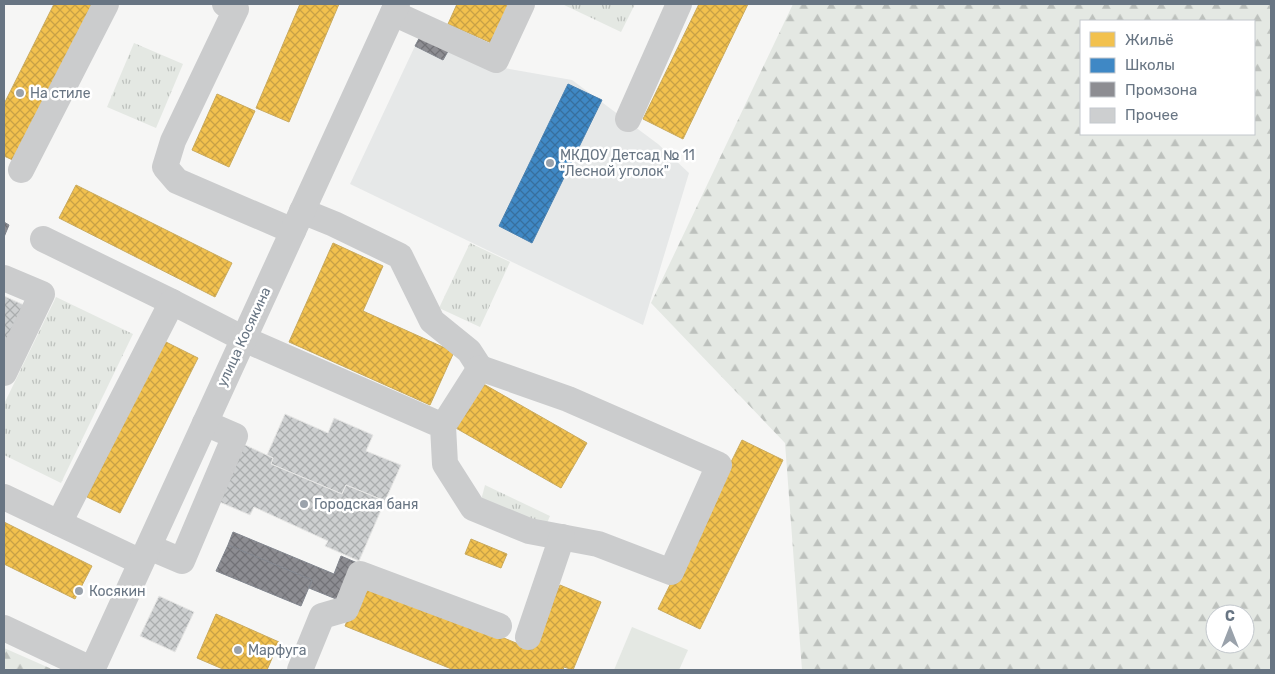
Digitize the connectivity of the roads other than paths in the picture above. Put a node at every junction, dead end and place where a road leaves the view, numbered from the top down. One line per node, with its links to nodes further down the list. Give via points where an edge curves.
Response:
1 (106, 4): 7 (street)
2 (522, 4): 5 (street, via 496,60)
3 (679, 4): 6 (street)
4 (233, 5): 8 (street, via 173,140 165,167 177,181)
5 (395, 8): 8 (street, улица Косякина)
6 (628, 119)
7 (21, 170)
8 (298, 221): 12 (street, улица Косякина); 13 (street, via 334,224 400,256 432,321 469,351)
9 (43, 239): 11 (street)
10 (4, 278): 14 (street, via 42,294)
11 (172, 302): 12 (street); 18 (street)
12 (244, 339): 15 (street, улица Косякина); 16 (street)
13 (480, 368): 16 (street); 19 (street, via 568,399 719,465 672,572 598,544)
14 (4, 373)
15 (205, 423): 20 (street, улица Косякина); 20 (street, via 235,436 182,561)
16 (443, 426): 19 (street, via 446,464 473,508 529,531)
17 (4, 497): 18 (street)
18 (59, 523): 20 (street)
19 (562, 537): 23 (street)
20 (145, 554): 24 (street, улица Косякина)
21 (499, 626): 25 (street, via 360,574 346,609 322,616)
22 (4, 628): 24 (street, улица Косякина)
23 (528, 636)
24 (92, 670)
25 (300, 670)

